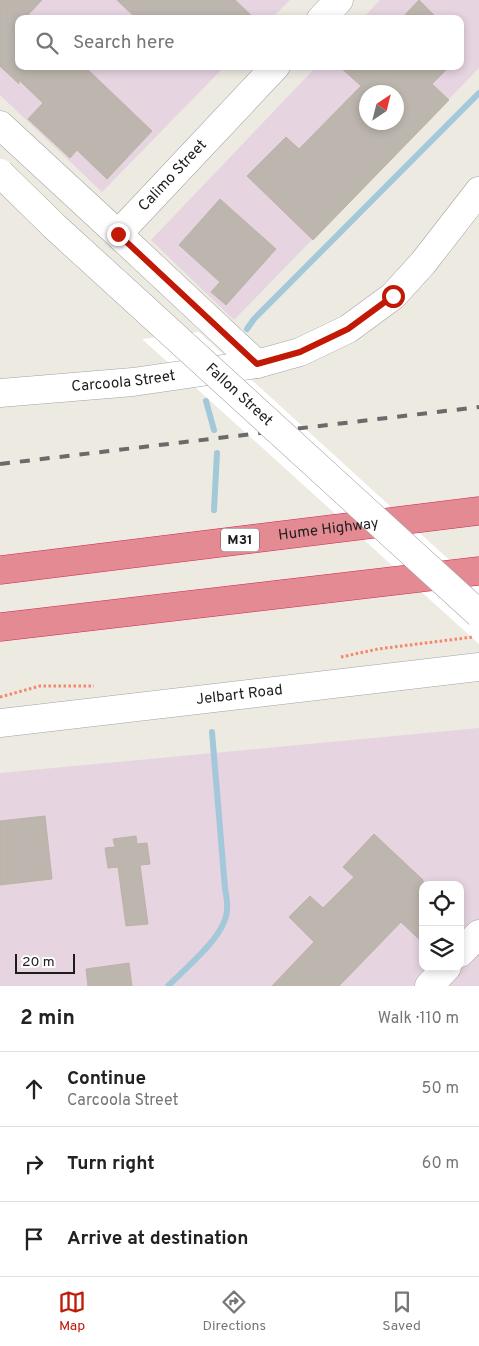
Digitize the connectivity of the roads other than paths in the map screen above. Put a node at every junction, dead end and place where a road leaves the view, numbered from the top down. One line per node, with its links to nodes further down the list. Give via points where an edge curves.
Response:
1 (339, 0): 2 (street)
2 (325, 15)
3 (272, 70): 7 (street, Calimo Street)
4 (0, 126): 7 (street)
5 (0, 173): 13 (street, Fallon Street, bridge)
6 (479, 191): 8 (street, Carcoola Street, via 393,296 348,329 300,352)
7 (118, 234): 8 (street)
8 (257, 364): 9 (street, Carcoola Street, via 133,382)
9 (0, 393)
10 (479, 511): 11 (highway, Hume Highway / M31)
11 (0, 570)
12 (479, 571): 14 (highway)
13 (479, 614)
14 (0, 627)
15 (479, 667): 16 (street, Jelbart Road)
16 (0, 723)
17 (479, 934): 18 (street)
18 (464, 949)
19 (443, 971): 20 (street)
20 (429, 986)

